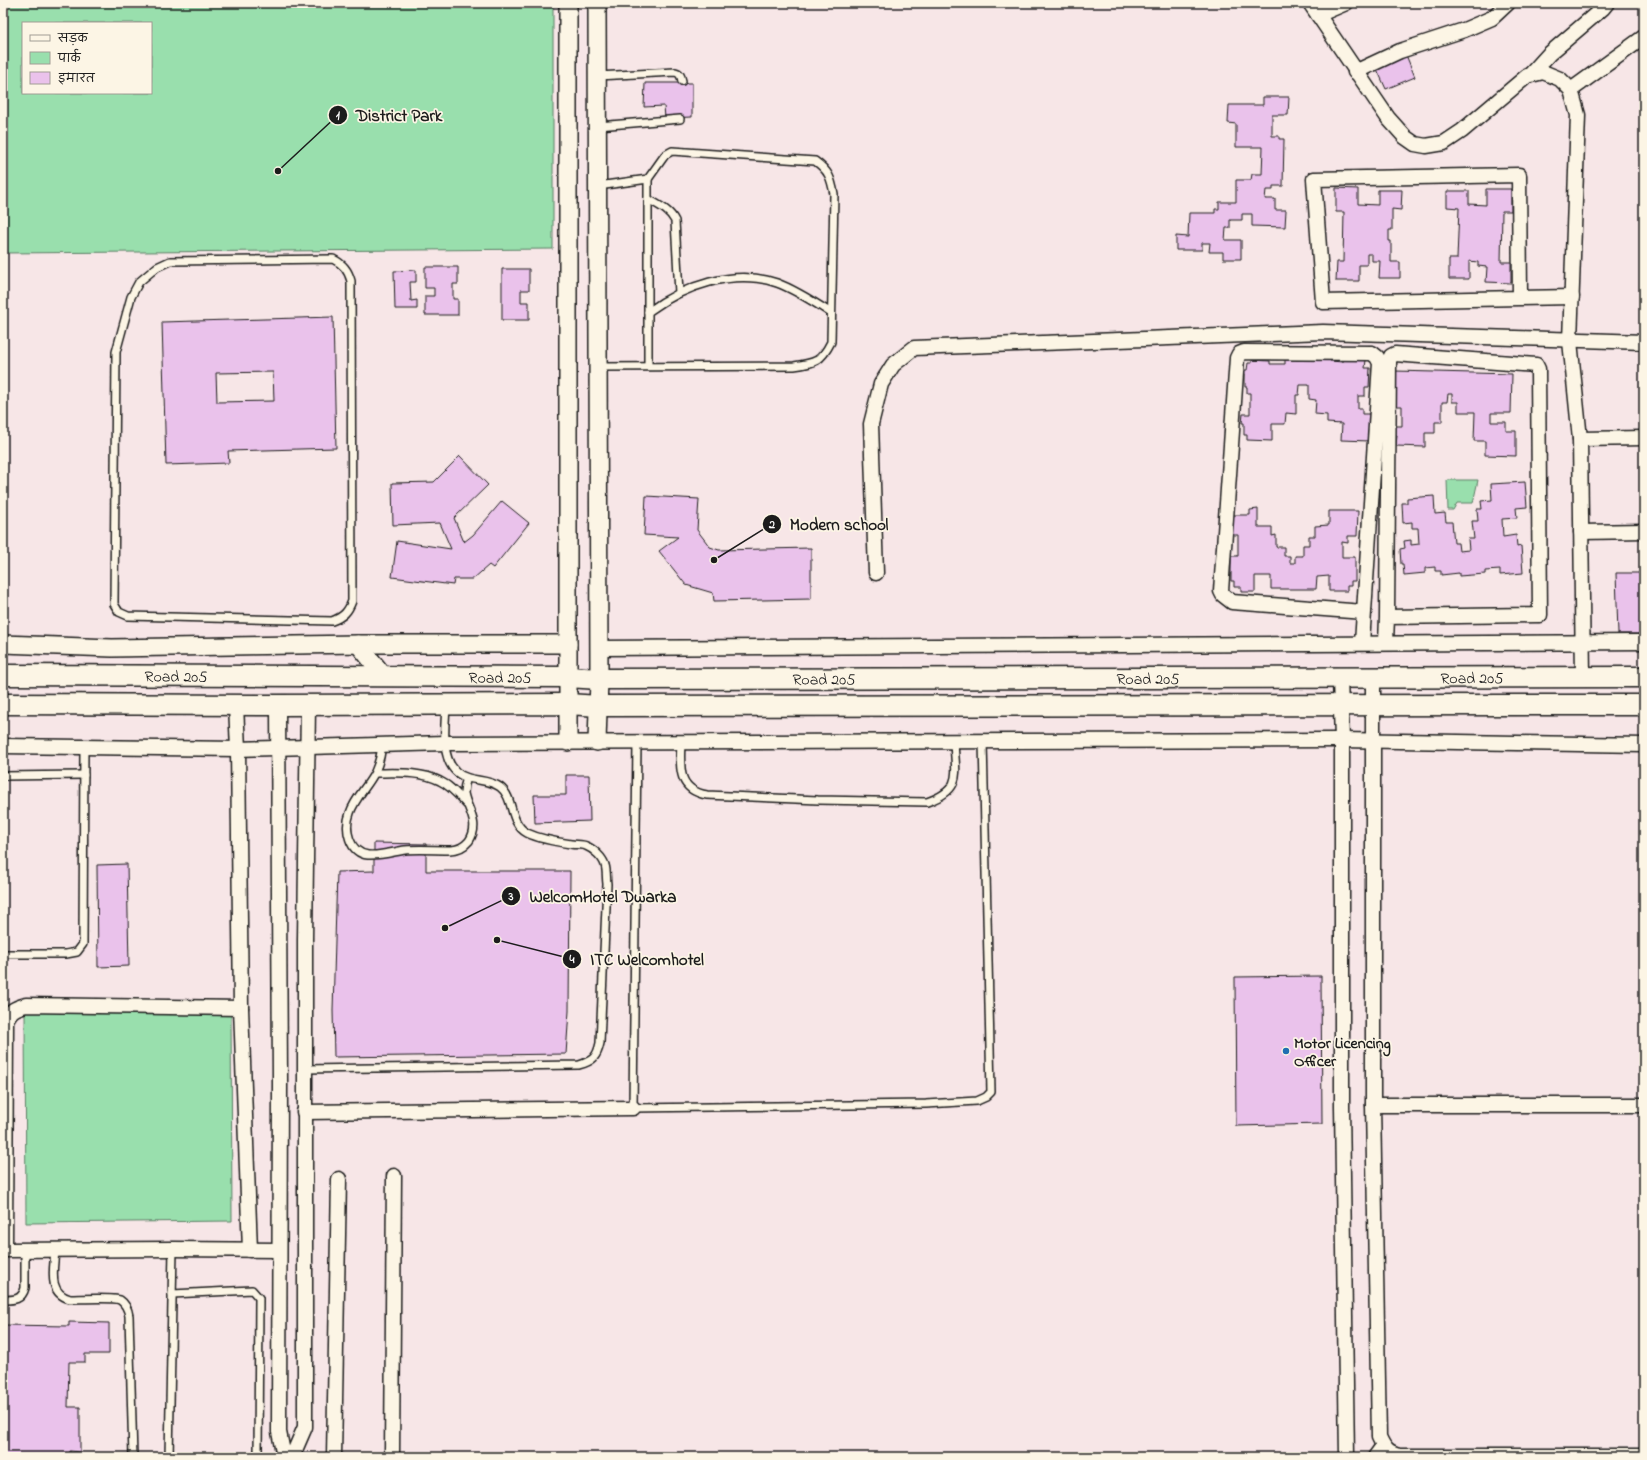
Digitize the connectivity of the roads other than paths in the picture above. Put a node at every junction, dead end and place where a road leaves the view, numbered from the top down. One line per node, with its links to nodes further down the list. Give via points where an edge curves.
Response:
1 (568, 3): 42 (street)
2 (597, 3): 11 (street)
3 (1310, 3): 7 (street)
4 (1346, 3): 7 (street)
5 (1508, 3): 9 (street, via 1492,18 1400,51)
6 (1607, 3): 10 (street, via 1549,54)
7 (1318, 15): 9 (street)
8 (1644, 37): 13 (street)
9 (1355, 72): 10 (street, via 1405,137 1415,144 1426,146 1444,143 1462,131)
10 (1530, 75): 13 (street, via 1543,72 1560,79)
11 (597, 76): 12 (lane, via 674,72 681,76); 15 (street)
12 (682, 81)
13 (1571, 90): 20 (street, via 1578,115)
14 (680, 119): 15 (lane)
15 (598, 126): 17 (street)
16 (648, 179): 17 (lane); 18 (lane); 23 (lane, via 665,155 672,151 815,161 825,168 834,194)
17 (598, 186): 27 (street)
18 (648, 199): 19 (lane, via 667,210 675,221); 22 (lane)
19 (679, 292): 22 (lane); 23 (lane, via 724,279 762,279 797,292)
20 (1572, 297): 21 (street); 24 (street)
21 (1520, 298): 21 (street, via 1324,302 1314,179 1519,175)
22 (648, 312): 26 (lane)
23 (831, 312): 26 (lane, via 830,342 820,359 811,363 794,366)
24 (1570, 341): 25 (street); 29 (street); 32 (street, via 1323,332 914,348 893,365 881,384 871,424)
25 (1644, 342)
26 (648, 366): 27 (lane)
27 (598, 367): 43 (street)
28 (1644, 438): 29 (street)
29 (1580, 439): 31 (street)
30 (1644, 531): 31 (street)
31 (1581, 532): 36 (street)
32 (876, 573)
33 (352, 601): 33 (lane, via 346,613 332,621 128,616 116,609 116,352 131,297 139,282 157,267 170,261 333,259 340,262 349,273)
34 (1364, 612): 34 (street, via 1380,363 1372,353 1239,354 1221,591 1232,602); 38 (street)
35 (1387, 617): 35 (street, via 1540,614 1536,365 1395,354 1389,361); 39 (street)
36 (1582, 642): 37 (street); 39 (street); 47 (street)
37 (1644, 642)
38 (1362, 643): 39 (street); 43 (street)
39 (1386, 643)
40 (3, 644): 41 (street, via 112,648)
41 (358, 644): 42 (street); 45 (street)
42 (568, 644): 46 (street)
43 (599, 648): 51 (street)
44 (3, 675): 45 (main road, Road 205)
45 (384, 676): 46 (main road, Road 205)
46 (568, 677): 51 (main road, Road 205); 53 (street)
47 (1583, 677): 48 (main road, Road 205); 50 (main road, Road 205)
48 (1644, 677)
49 (1340, 678): 50 (main road, Road 205); 51 (main road, Road 205); 57 (street)
50 (1373, 678): 58 (street)
51 (599, 679): 61 (street)
52 (3, 704): 54 (main road, Road 205)
53 (568, 704): 56 (main road, Road 205); 61 (main road, Road 205); 67 (street)
54 (236, 705): 60 (main road, Road 205); 77 (street)
55 (308, 705): 56 (main road, Road 205); 60 (main road, Road 205); 74 (street)
56 (446, 705): 70 (lane)
57 (1340, 705): 58 (main road, Road 205); 61 (main road, Road 205); 62 (street)
58 (1372, 705): 59 (main road, Road 205); 66 (street)
59 (1644, 705)
60 (278, 706): 76 (street)
61 (599, 706): 68 (street)
62 (1342, 740): 65 (street); 66 (street); 111 (street, via 1342,1106)
63 (637, 741): 68 (street); 69 (street); 89 (lane)
64 (954, 741): 65 (street); 69 (street); 69 (lane, via 954,786 940,798 927,802 818,800 696,793 682,778)
65 (983, 741): 89 (lane, via 991,1092 977,1101 926,1104)
66 (1372, 741): 72 (street); 87 (street)
67 (568, 742): 68 (street); 70 (street)
68 (597, 742)
69 (681, 742)
70 (445, 743): 71 (street); 81 (lane, via 449,763 456,773)
71 (382, 745): 74 (street); 78 (lane)
72 (1644, 745)
73 (3, 746): 75 (street)
74 (308, 746): 76 (street); 86 (street)
75 (84, 747): 77 (street); 79 (lane)
76 (278, 748): 77 (street); 99 (street)
77 (238, 749): 84 (street)
78 (375, 773): 82 (lane, via 425,776 440,781); 82 (lane, via 349,814 350,840 359,852 368,855 404,850 457,850 469,841 474,828)
79 (84, 775): 80 (lane); 83 (lane, via 83,944 77,952 66,954)
80 (3, 776)
81 (467, 778): 82 (lane, via 464,792); 86 (lane, via 491,781 501,788 509,798 517,824 526,832 553,841 586,846 598,855 605,865 607,884 598,1053 589,1062 579,1065)
82 (470, 807)
83 (3, 954)
84 (241, 1008): 85 (street, via 26,1005 16,1007 10,1012); 98 (street)
85 (4, 1030): 93 (street)
86 (305, 1069): 90 (street)
87 (1373, 1105): 88 (street); 102 (street)
88 (1644, 1105)
89 (634, 1108): 90 (street)
90 (304, 1112): 108 (street, via 305,1427)
91 (394, 1176): 110 (street)
92 (339, 1179): 109 (street)
93 (4, 1192): 95 (street)
94 (173, 1248): 97 (street); 98 (street); 100 (lane)
95 (4, 1250): 96 (street)
96 (25, 1250): 97 (street); 101 (lane, via 24,1294 16,1300)
97 (55, 1250): 104 (lane, via 54,1286 58,1294 70,1299 118,1299 128,1308)
98 (250, 1250): 99 (street)
99 (279, 1250): 107 (street, via 278,1432)
100 (172, 1294): 105 (lane); 106 (lane, via 252,1290 259,1298)
101 (3, 1300)
102 (1379, 1452): 103 (street, via 1400,1456)
103 (1644, 1456)
104 (133, 1457)
105 (169, 1457)
106 (258, 1457)
107 (284, 1457)
108 (292, 1457)
109 (334, 1457)
110 (392, 1457)
111 (1347, 1457)

